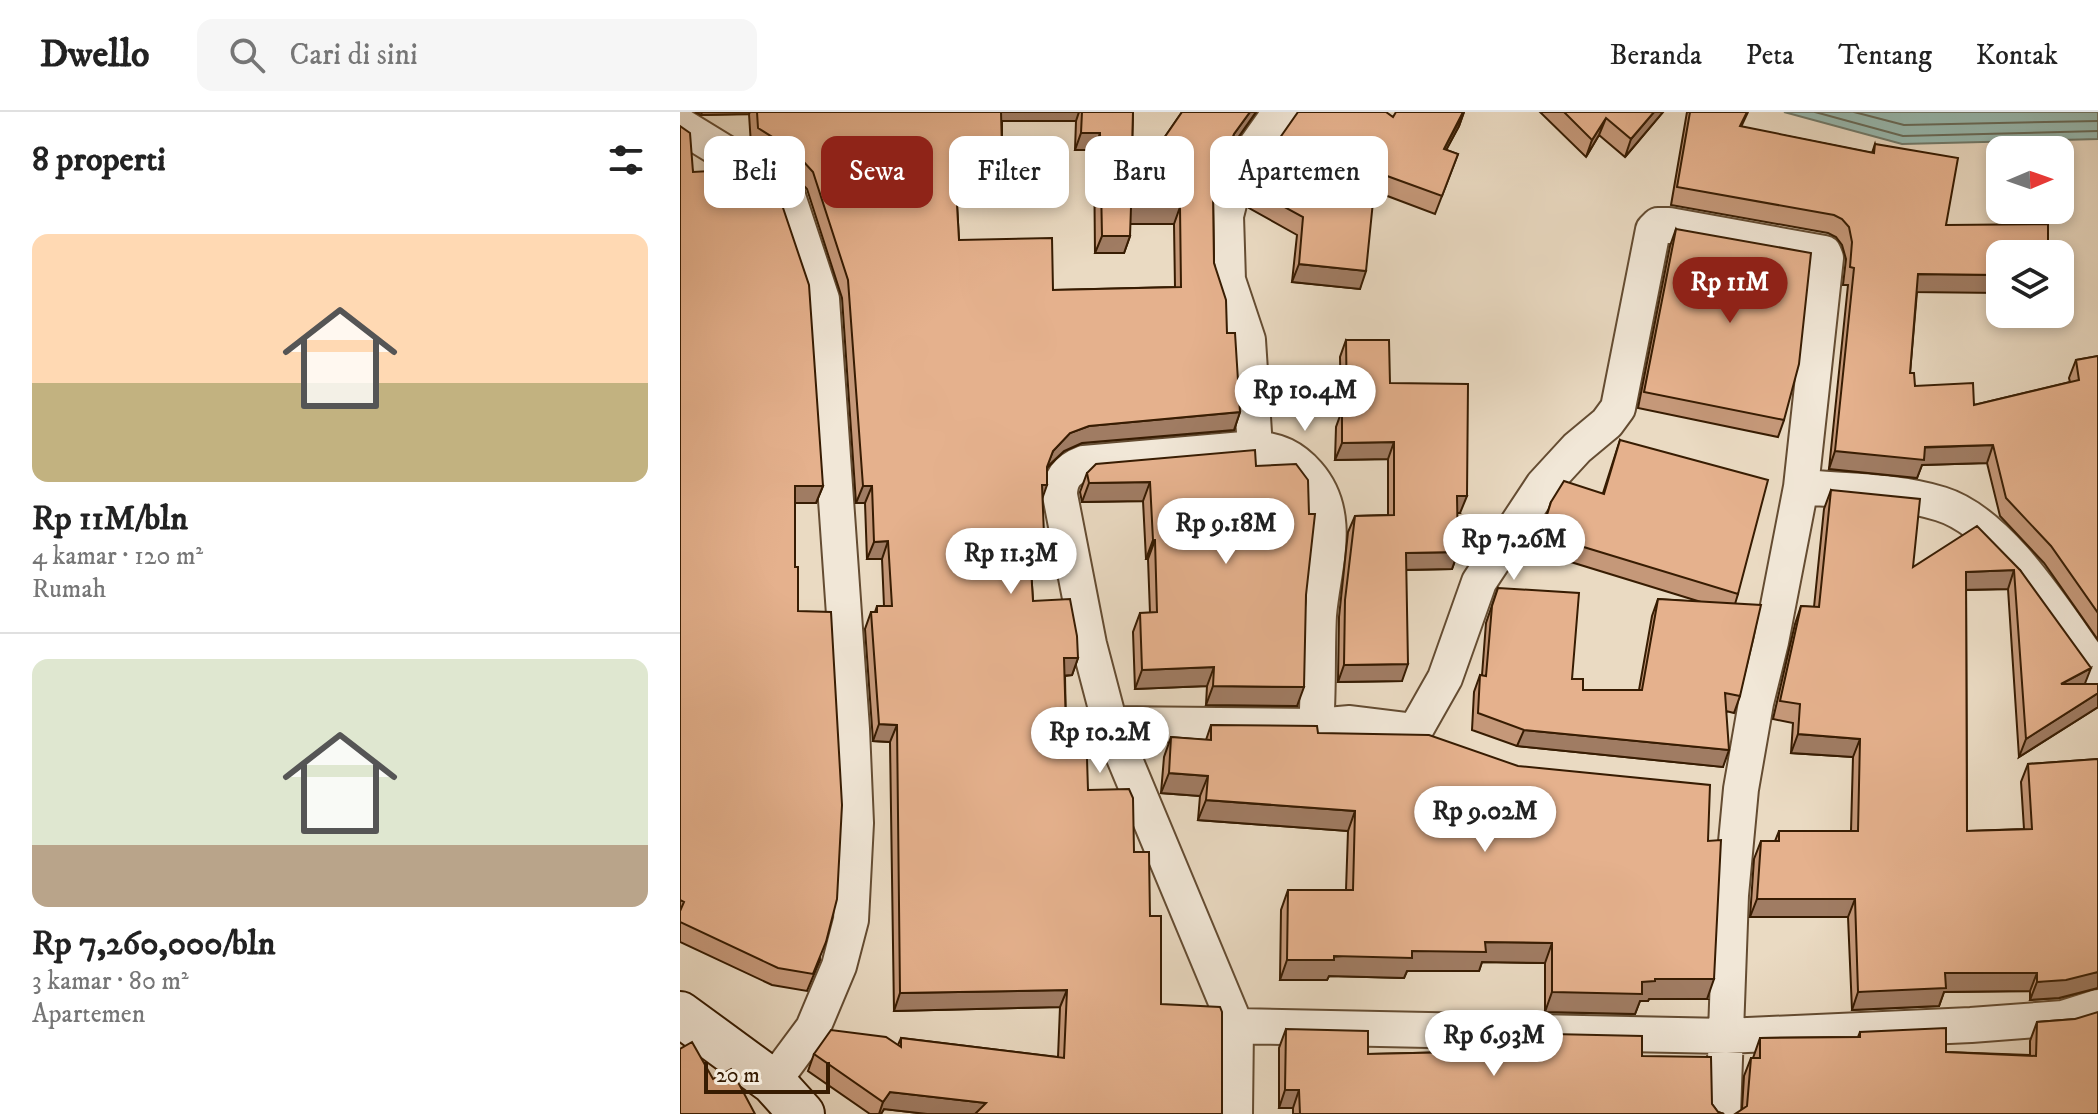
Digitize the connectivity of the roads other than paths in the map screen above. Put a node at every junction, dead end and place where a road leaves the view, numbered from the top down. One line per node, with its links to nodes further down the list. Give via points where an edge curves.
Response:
1 (1280, 112): 3 (street, via 1246,160 1226,216 1228,280 1248,340)
2 (680, 125): 12 (street, via 788,196 822,299 852,729 856,823 851,920 813,1028)
3 (1255, 448): 6 (street, via 1084,463 1071,468 1060,483 1089,644); 7 (street, via 1296,460 1320,487 1326,508 1329,542 1319,616)
4 (1801, 487): 5 (street, via 1917,498 1970,517 2014,558); 7 (street, via 1824,253 1658,225 1651,235 1618,408 1543,485 1479,582 1428,736 1391,726); 11 (street, via 1756,703 1726,788 1731,895)
5 (2098, 672)
6 (1110, 724): 7 (street); 10 (street)
7 (1316, 726)
8 (2098, 1007): 11 (street, via 2063,1018 2002,1023)
9 (680, 1014): 12 (main road)
10 (1236, 1026): 11 (street); 14 (street)
11 (1726, 1036): 15 (street)
12 (773, 1082): 13 (main road)
13 (802, 1114)
14 (1235, 1114)
15 (1723, 1114)

